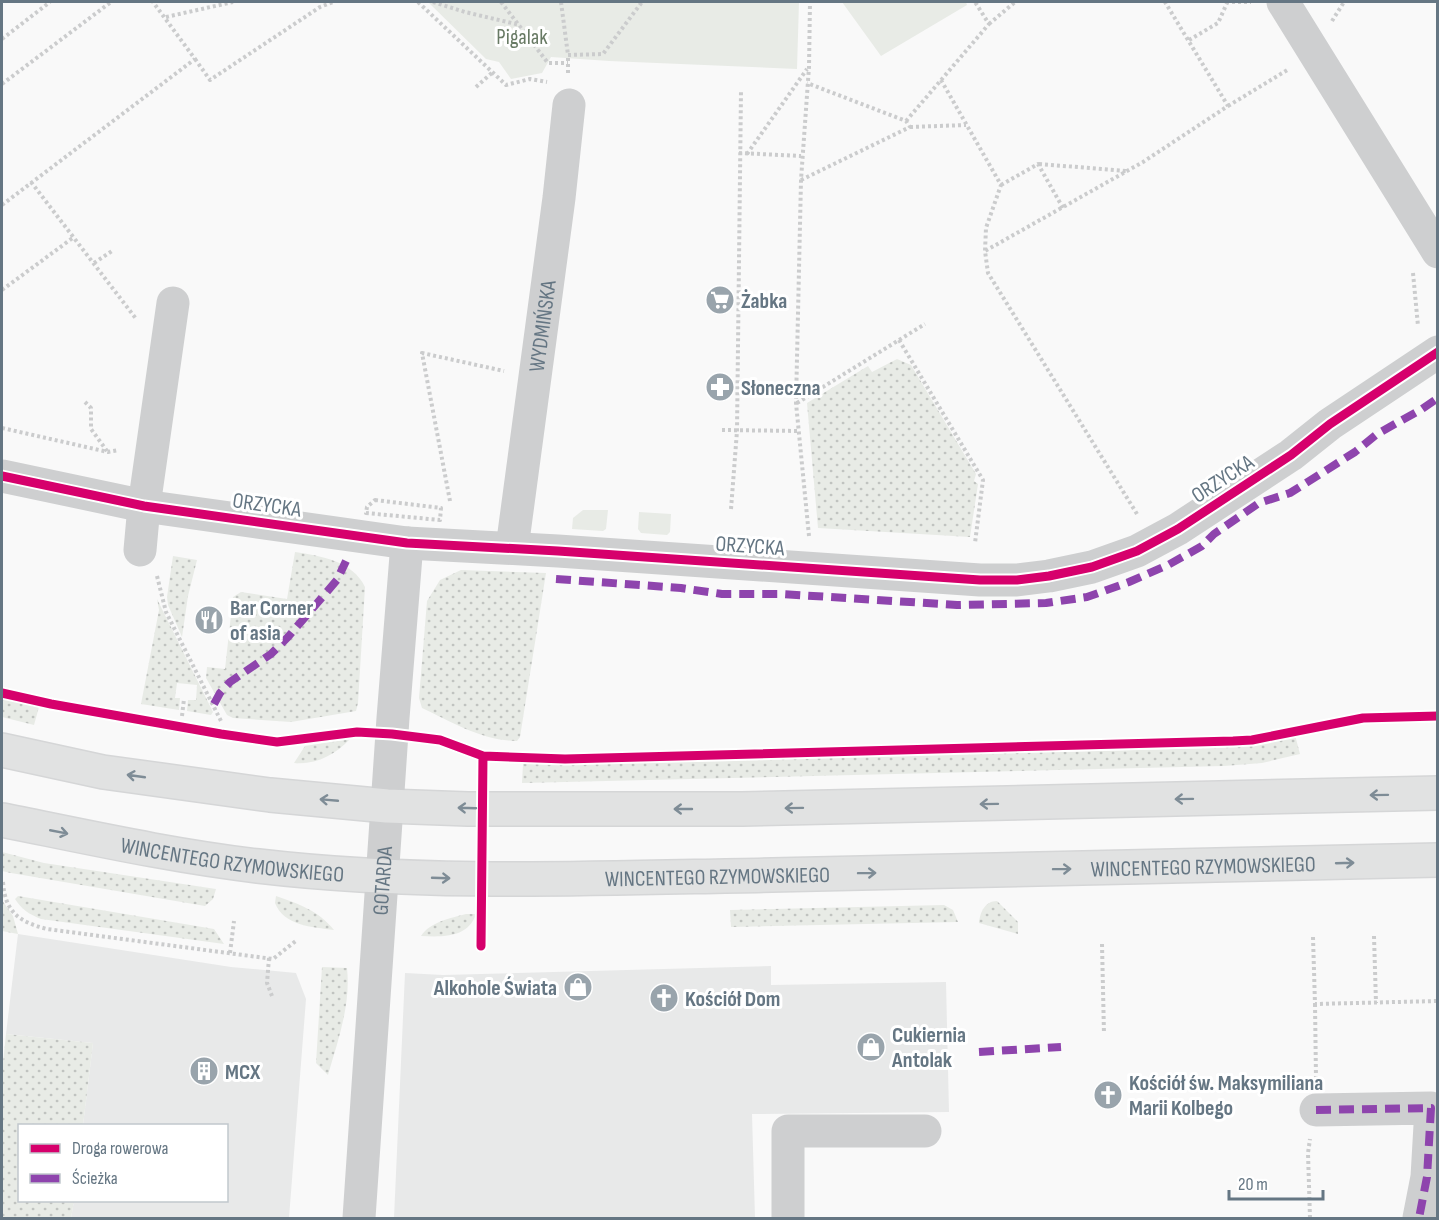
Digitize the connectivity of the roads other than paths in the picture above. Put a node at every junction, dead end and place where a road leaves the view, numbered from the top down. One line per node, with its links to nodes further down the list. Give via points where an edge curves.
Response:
1 (1283, 2): 3 (street)
2 (558, 93): 9 (street, WYDMIŃSKA, via 559,198)
3 (1437, 252)
4 (173, 303): 7 (street)
5 (1437, 352): 9 (street, ORZYCKA, via 1330,424 1292,456 1178,529 1137,551 1049,576 980,580)
6 (2, 476): 7 (street, ORZYCKA)
7 (142, 530): 8 (street, ORZYCKA)
8 (407, 543): 9 (street, ORZYCKA); 12 (street, GOTARDA)
9 (512, 548)
10 (2, 750): 12 (main road, one-way to 10, via 103,772)
11 (1437, 793): 12 (main road, one-way to 12, via 742,809)
12 (387, 806): 15 (street, GOTARDA)
13 (2, 820): 15 (main road, WINCENTEGO RZYMOWSKIEGO, one-way to 15, via 229,862)
14 (1437, 860): 15 (main road, WINCENTEGO RZYMOWSKIEGO, one-way to 14, via 520,880)
15 (382, 876): 18 (street, GOTARDA)
16 (1316, 1110): 20 (street, via 1431,1108 1427,1178)
17 (925, 1131): 19 (street, via 788,1131)
18 (359, 1218)
19 (788, 1218)
20 (1419, 1218)

